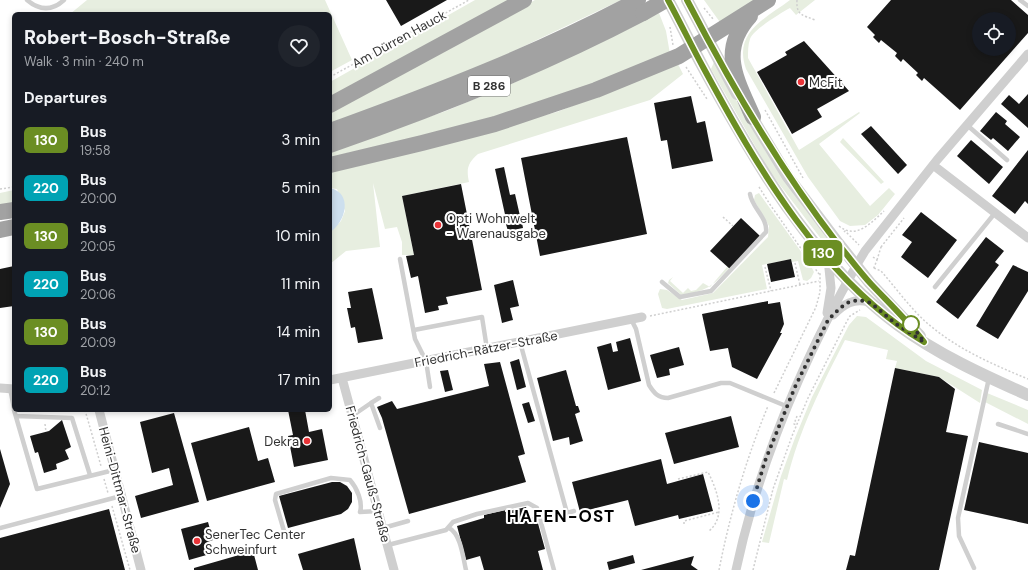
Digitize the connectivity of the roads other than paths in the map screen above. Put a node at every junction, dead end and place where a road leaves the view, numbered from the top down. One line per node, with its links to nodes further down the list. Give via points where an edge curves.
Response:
1 (27, 0): 2 (lane, via 34,6 44,9 55,8)
2 (64, 0)
3 (524, 0): 13 (highway)
4 (1020, 0): 9 (lane)
5 (688, 2): 10 (street)
6 (669, 3): 8 (highway, B 286, bridge); 11 (street)
7 (762, 4): 10 (highway); 14 (highway, via 738,31 732,46 734,72)
8 (639, 5): 16 (highway, B 286, via 442,89); 17 (highway, B 286, via 524,71)
9 (1028, 6)
10 (707, 38): 11 (highway); 14 (street, via 734,90)
11 (693, 48): 19 (highway, via 632,75 532,112 422,144); 29 (street, via 766,177)
12 (1028, 54): 15 (street)
13 (332, 104)
14 (757, 111): 30 (street, via 788,177)
15 (967, 125): 18 (lane); 20 (street)
16 (332, 130)
17 (332, 145)
18 (1007, 160)
19 (332, 165)
20 (933, 165): 24 (street); 30 (street)
21 (750, 194): 32 (lane, via 752,204 766,224 766,232 711,291 680,297)
22 (12, 210): 23 (highway)
23 (0, 212)
24 (995, 212): 27 (street); 33 (lane)
25 (12, 227): 26 (highway)
26 (0, 230)
27 (1028, 238)
28 (400, 259): 38 (lane)
29 (828, 259): 31 (street); 37 (street, via 831,288)
30 (856, 266): 31 (street); 40 (street)
31 (848, 280): 34 (street); 37 (street)
32 (662, 282)
33 (935, 287)
34 (871, 303): 37 (street, via 859,300 849,302); 40 (street, via 896,324)
35 (642, 317): 36 (street, Friedrich-Rätzer-Straße)
36 (631, 319): 39 (street, Friedrich-Rätzer-Straße); 52 (lane, via 636,329 649,385 660,397 668,398 721,383 730,383)
37 (826, 323): 52 (street)
38 (414, 330): 41 (lane, via 482,317); 42 (lane)
39 (520, 342): 41 (street, Friedrich-Rätzer-Straße); 64 (lane, via 567,513)
40 (924, 342): 44 (street)
41 (487, 349): 42 (street, Friedrich-Rätzer-Straße)
42 (426, 361): 43 (street, Friedrich-Rätzer-Straße); 46 (lane)
43 (342, 378): 45 (street, Friedrich-Rätzer-Straße); 56 (street, Friedrich-Gauß-Straße)
44 (989, 378): 49 (street); 71 (lane, via 958,523 959,536)
45 (332, 380)
46 (430, 387)
47 (0, 388): 48 (street)
48 (12, 388)
49 (1028, 395)
50 (379, 398): 51 (lane)
51 (371, 403): 56 (lane); 58 (lane)
52 (786, 406): 76 (street, via 757,488)
53 (15, 412): 55 (lane)
54 (100, 412): 60 (street, Heini-Dittmar-Straße)
55 (16, 416): 61 (lane, via 72,418); 61 (lane, via 37,489)
56 (352, 416): 63 (street, Friedrich-Gauß-Straße)
57 (998, 424): 59 (lane)
58 (380, 428)
59 (1028, 434)
60 (114, 470): 61 (lane); 62 (street, Heini-Dittmar-Straße)
61 (90, 475)
62 (121, 496): 66 (lane); 72 (street, Heini-Dittmar-Straße)
63 (378, 511): 67 (street, Friedrich-Gauß-Straße); 69 (lane, via 360,512 362,506 355,485 350,480 332,478 276,494 275,500 284,531)
64 (574, 511)
65 (408, 521): 67 (lane)
66 (0, 528)
67 (383, 528): 70 (street, Friedrich-Gauß-Straße)
68 (449, 528): 70 (lane); 74 (lane, via 454,530 457,536); 75 (lane, via 453,522 477,514 528,503 537,508)
69 (288, 534)
70 (388, 545): 73 (street, Friedrich-Gauß-Straße)
71 (974, 568)
72 (141, 570)
73 (394, 570)
74 (466, 570)
75 (554, 570)
76 (736, 570)

